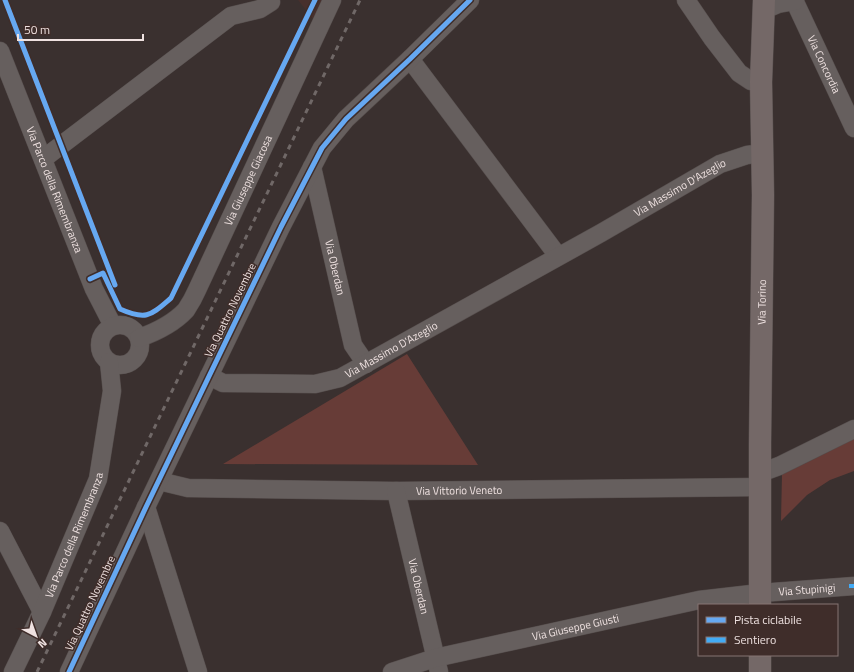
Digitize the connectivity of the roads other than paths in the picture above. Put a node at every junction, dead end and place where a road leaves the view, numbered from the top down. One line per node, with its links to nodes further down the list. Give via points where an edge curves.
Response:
1 (270, 0): 12 (street, via 271,2 260,9 231,16)
2 (332, 0): 16 (street, Via Giuseppe Giacosa, via 186,310 169,324)
3 (470, 0): 8 (street, Via Quattro Novembre)
4 (686, 0): 9 (street, via 739,74 751,81)
5 (795, 1): 6 (street); 10 (street, Via Concordia)
6 (764, 5): 9 (main road, Via Torino)
7 (0, 51): 12 (street, Via Parco della Rimembranza)
8 (410, 59): 13 (street, Via Quattro Novembre, via 346,118 322,148); 14 (street)
9 (761, 82): 11 (main road, Via Torino)
10 (854, 128)
11 (763, 153): 14 (street, Via Massimo D'Azeglio, via 747,155 720,164); 23 (main road, Via Torino)
12 (43, 159): 15 (street, Via Parco della Rimembranza, via 94,289)
13 (312, 166): 19 (street, Via Oberdan, via 353,345); 20 (street, Via Quattro Novembre)
14 (558, 256): 19 (street, Via Massimo D'Azeglio)
15 (112, 326): 16 (street, via 129,326); 17 (street, Via Parco della Rimembranza, via 106,329 100,343 100,350)
16 (139, 338): 18 (street, Via Parco della Rimembranza, via 139,353)
17 (109, 362): 18 (street, via 122,365); 21 (street, Via Parco della Rimembranza)
18 (128, 363): 21 (street, Via Parco della Rimembranza)
19 (366, 364): 20 (street, Via Massimo D'Azeglio, via 340,378 315,384 223,383)
20 (209, 376): 24 (street, Via Quattro Novembre)
21 (112, 391): 30 (street, Via Parco della Rimembranza, via 98,479)
22 (854, 429): 23 (street, Via Vittorio Veneto, via 779,466)
23 (760, 480): 25 (street, Via Vittorio Veneto); 29 (main road, Via Torino)
24 (159, 481): 25 (street, Via Vittorio Veneto, via 188,488); 26 (street, Via Quattro Novembre)
25 (396, 491): 32 (street, Via Oberdan)
26 (146, 507): 34 (street, Via Quattro Novembre); 35 (street)
27 (0, 531): 30 (street)
28 (851, 586): 29 (street, Via Stupinigi)
29 (760, 599): 32 (street, Via Giuseppe Giusti, via 699,600)
30 (42, 612): 33 (street, Via Parco della Rimembranza)
31 (760, 656): 37 (main road)
32 (437, 665): 36 (street, Via Giuseppe Giusti)
33 (13, 672)
34 (69, 672)
35 (198, 672)
36 (392, 672)
37 (760, 672)

